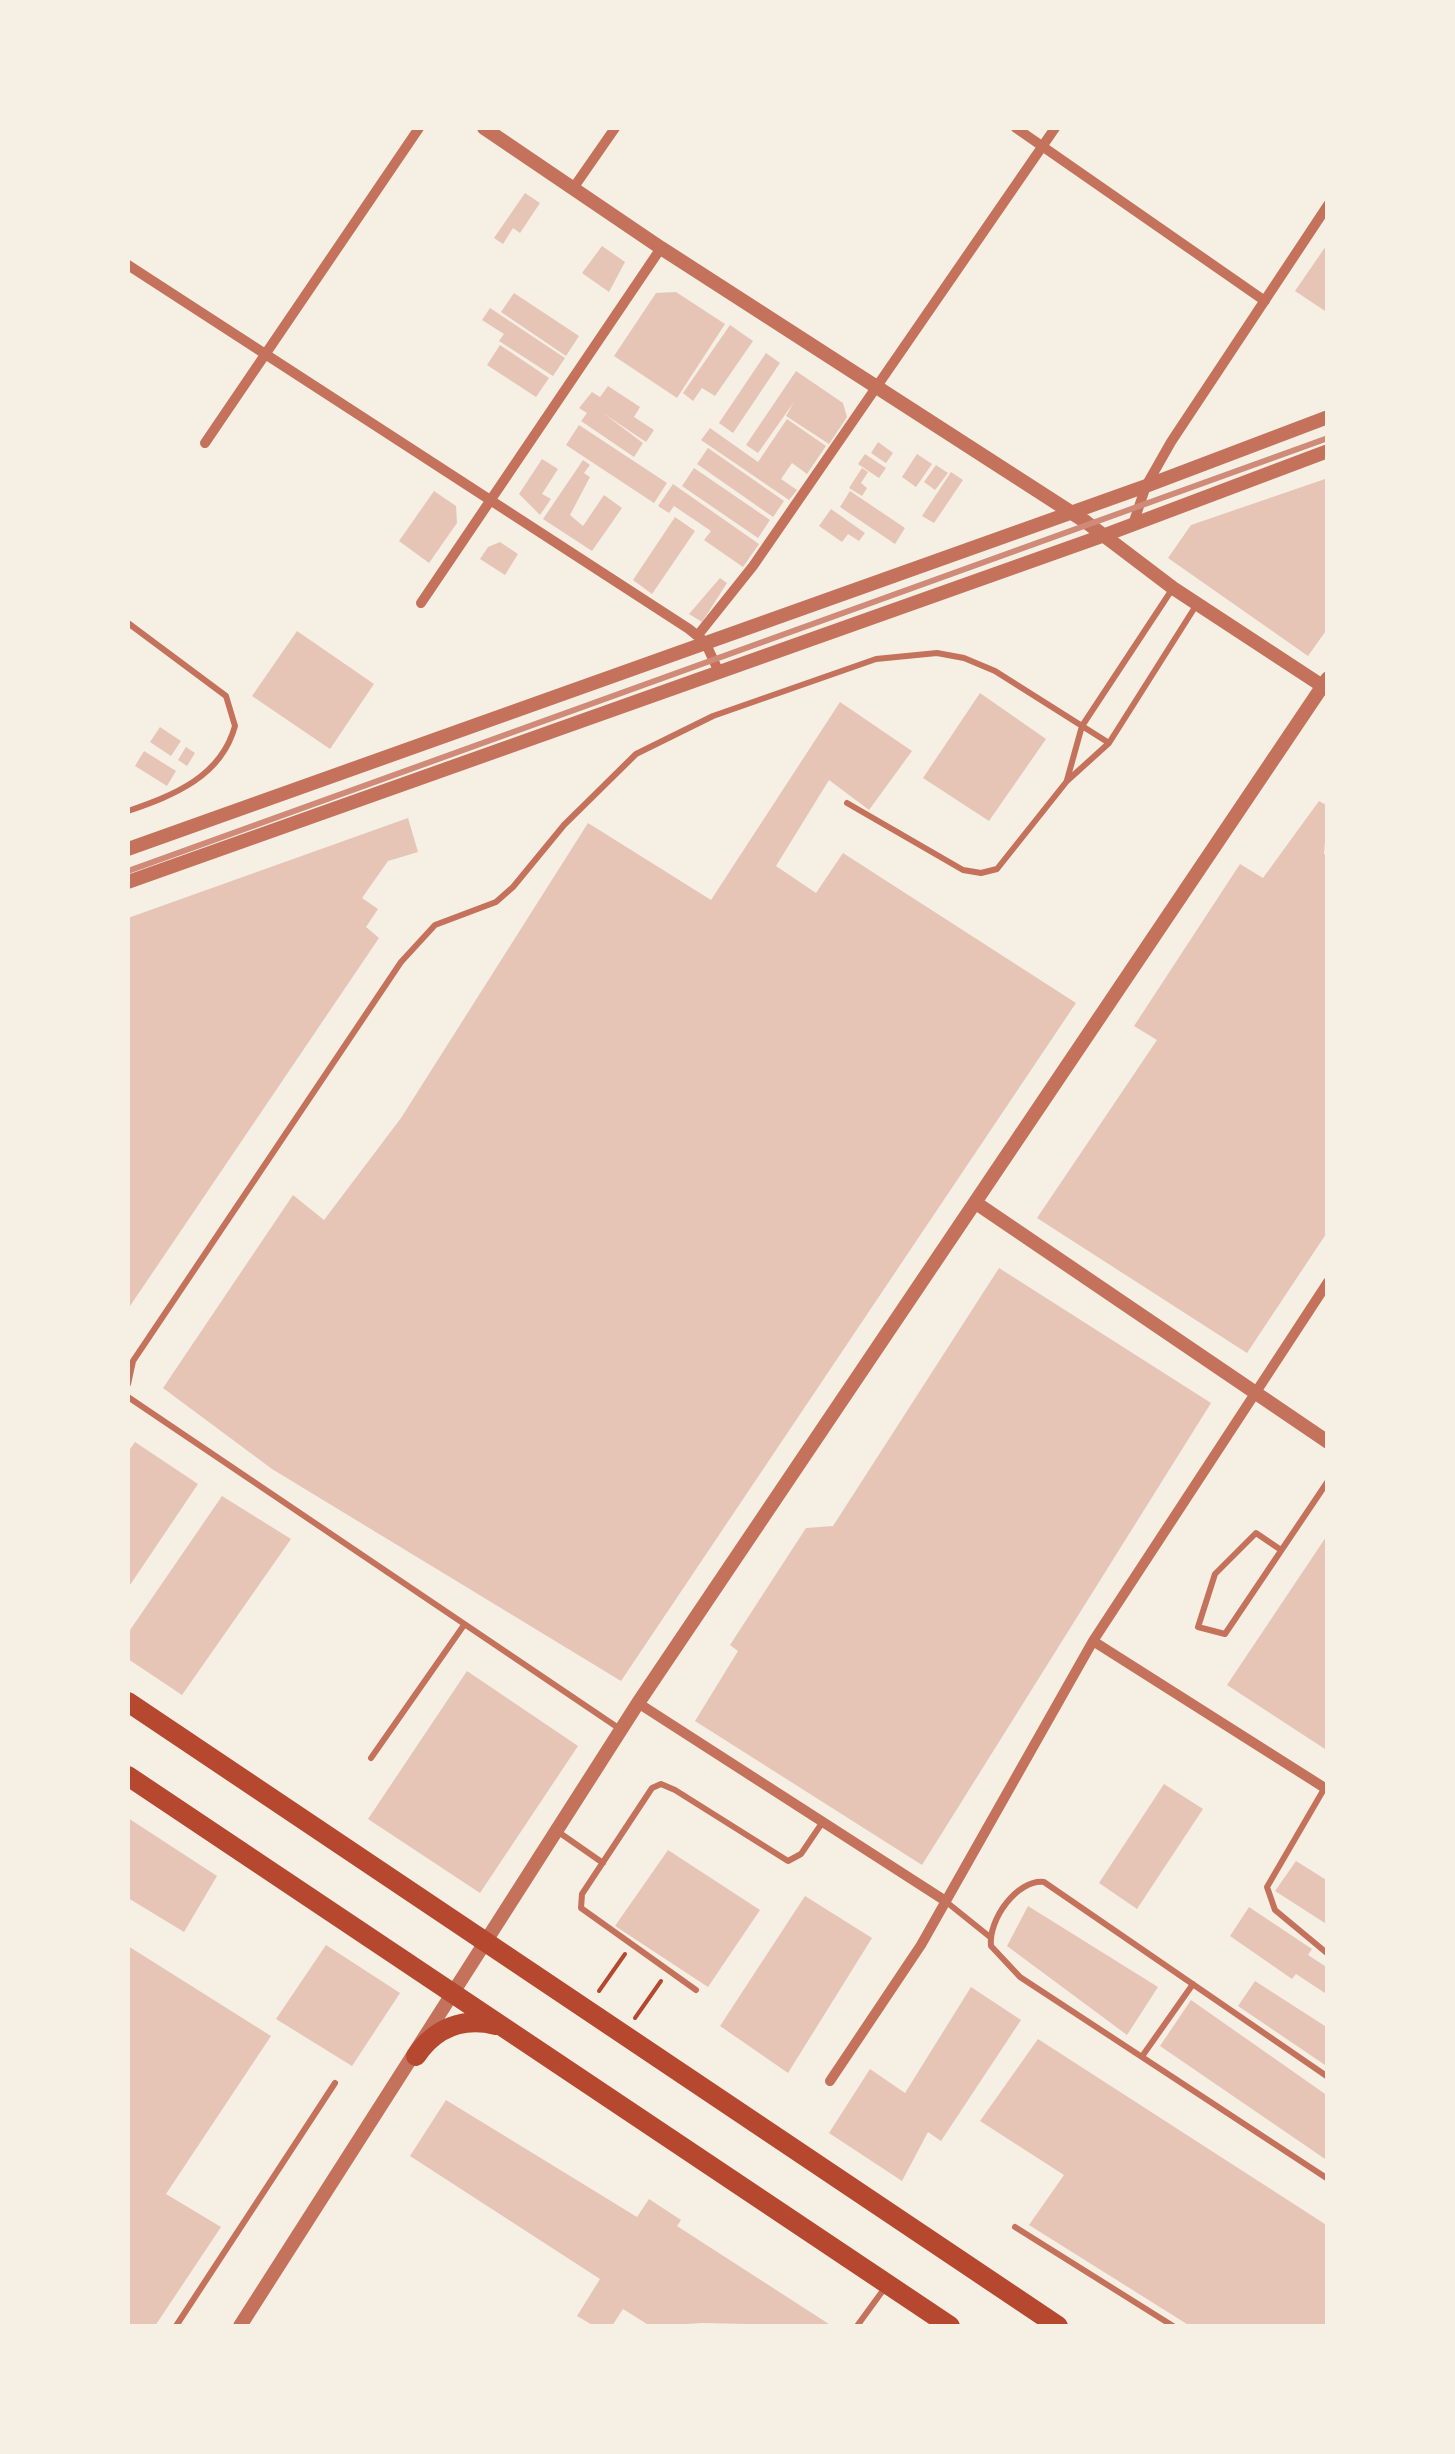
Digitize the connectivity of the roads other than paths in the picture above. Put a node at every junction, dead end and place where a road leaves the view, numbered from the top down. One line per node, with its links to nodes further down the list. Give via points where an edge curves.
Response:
1 (418, 128): 12 (street)
2 (484, 128): 7 (street)
3 (615, 128): 7 (street)
4 (1016, 128): 6 (street)
5 (1054, 128): 6 (street)
6 (1042, 145): 11 (street); 13 (street)
7 (574, 187): 9 (street)
8 (1328, 205): 11 (street)
9 (661, 248): 13 (street); 18 (street)
10 (128, 265): 12 (street)
11 (1265, 301): 17 (street)
12 (264, 358): 15 (street); 18 (street)
13 (877, 388): 19 (street); 26 (street)
14 (1328, 417): 17 (street)
15 (205, 443)
16 (1328, 451): 20 (street)
17 (1146, 486): 19 (street); 20 (street)
18 (488, 501): 23 (street); 26 (street)
19 (1069, 511): 21 (street); 26 (street)
20 (1133, 524): 21 (street)
21 (1105, 535): 22 (street); 27 (street)
22 (1173, 588): 24 (street); 29 (lane)
23 (421, 603)
24 (1197, 604): 28 (street); 30 (lane)
25 (128, 623): 33 (lane, via 226,696 235,726 218,764 172,794)
26 (701, 639): 27 (street); 34 (street)
27 (718, 670): 35 (street)
28 (1326, 684): 36 (street)
29 (1082, 726): 30 (lane); 31 (lane); 38 (lane, via 995,671 937,652 909,653 713,716 636,754 513,887 496,902 435,925 401,962)
30 (1109, 743): 31 (lane)
31 (1067, 781): 32 (lane, via 1008,859 981,873 943,860)
32 (847, 803)
33 (128, 811)
34 (128, 849)
35 (128, 882)
36 (976, 1203): 40 (street); 48 (street)
37 (1328, 1282): 40 (street)
38 (130, 1363): 39 (lane)
39 (128, 1384)
40 (1253, 1393): 42 (street); 46 (street)
41 (128, 1398): 45 (lane)
42 (1328, 1442)
43 (1328, 1481): 44 (lane)
44 (1282, 1550): 44 (lane, via 1225,1634 1198,1627 1215,1574 1256,1533)
45 (464, 1625): 49 (lane); 50 (lane)
46 (1093, 1641): 52 (street); 56 (street)
47 (128, 1702): 58 (highway)
48 (638, 1703): 49 (street); 53 (street)
49 (621, 1729): 54 (street)
50 (371, 1758)
51 (128, 1776): 62 (highway)
52 (1326, 1789): 59 (lane, via 1267,1887 1275,1910)
53 (823, 1822): 55 (lane, via 788,1861 656,1784); 56 (street)
54 (556, 1831): 55 (lane); 58 (street)
55 (603, 1863): 61 (lane, via 582,1894 581,1908)
56 (944, 1900): 57 (lane); 67 (street)
57 (990, 1938): 60 (lane, via 1020,1888 1044,1882); 64 (lane, via 996,1956 1020,1977)
58 (486, 1941): 62 (street); 76 (highway)
59 (1328, 1954)
60 (1192, 1984): 64 (lane); 66 (lane)
61 (696, 1990)
62 (456, 1994): 63 (highway); 65 (street)
63 (519, 2036): 65 (highway, via 494,2024 461,2023 430,2038); 71 (highway)
64 (1143, 2055): 69 (lane)
65 (416, 2056): 73 (street)
66 (1328, 2077)
67 (830, 2081)
68 (335, 2083): 72 (lane)
69 (1328, 2179)
70 (1015, 2227): 77 (lane)
71 (888, 2284): 74 (lane); 75 (highway)
72 (176, 2326)
73 (240, 2326)
74 (858, 2326)
75 (950, 2326)
76 (1058, 2326)
77 (1173, 2326)

